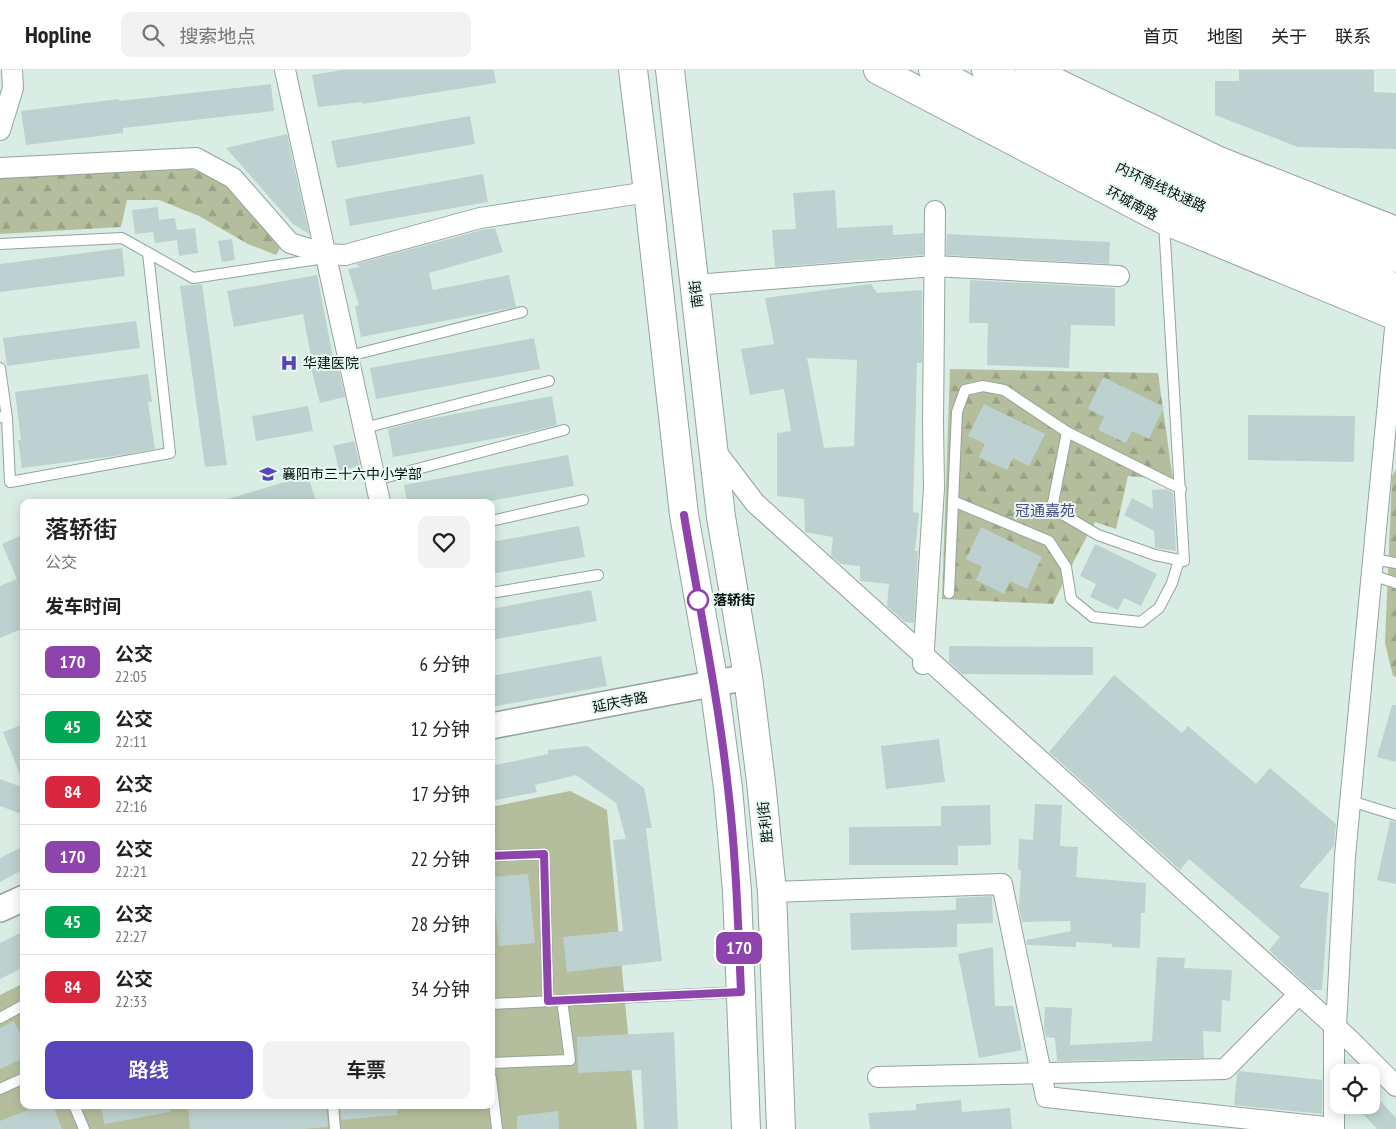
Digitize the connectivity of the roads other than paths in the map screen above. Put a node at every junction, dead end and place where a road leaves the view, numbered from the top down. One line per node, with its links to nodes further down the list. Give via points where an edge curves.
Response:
1 (12, 70): 10 (street, via 13,88)
2 (286, 70): 19 (street)
3 (624, 70): 11 (highway)
4 (633, 70): 11 (highway)
5 (670, 70): 23 (highway, 南街)
6 (878, 70): 15 (highway, 环城南路)
7 (933, 70): 24 (highway, 内环南线快速路, via 1160,190)
8 (986, 70): 20 (highway, 内环南线快速路, via 1172,166)
9 (1030, 70): 16 (highway, via 1219,161)
10 (0, 130)
11 (640, 131): 13 (highway)
12 (0, 168): 19 (street, via 196,158 233,178 290,243)
13 (648, 192): 19 (street, via 480,218); 51 (highway, via 684,515)
14 (935, 212): 21 (street)
15 (1164, 220): 26 (highway, 环城南路); 36 (lane)
16 (1396, 231)
17 (0, 244): 18 (lane, via 122,238)
18 (148, 253): 19 (lane, via 192,278); 30 (lane, via 170,453 10,482)
19 (333, 256): 27 (street)
20 (1396, 258)
21 (934, 266): 22 (street); 23 (street); 49 (street, via 934,488)
22 (1119, 276)
23 (695, 285): 34 (highway, 南街)
24 (1396, 288)
25 (522, 312): 27 (lane)
26 (1396, 317): 44 (street)
27 (348, 356): 31 (street)
28 (0, 368): 30 (lane)
29 (549, 381): 31 (lane)
30 (4, 417)
31 (364, 428): 35 (street)
32 (564, 430): 35 (lane)
33 (1067, 432): 36 (lane); 39 (lane, via 1004,390 983,386 965,390 957,412); 42 (lane, via 1052,508 1098,535)
34 (714, 449): 40 (highway, 南街); 49 (street, via 754,503)
35 (376, 480): 37 (street)
36 (1181, 489): 42 (lane, via 1184,561)
37 (379, 499)
38 (584, 500): 41 (lane)
39 (953, 501): 42 (lane, via 1049,541 1066,566 1071,599 1093,617 1141,622 1159,608); 48 (lane)
40 (721, 518): 50 (highway, 胜利街)
41 (495, 519)
42 (1179, 560)
43 (1396, 563): 44 (lane)
44 (1373, 567): 46 (lane); 53 (street)
45 (598, 575): 47 (lane)
46 (1396, 583)
47 (495, 592)
48 (949, 593)
49 (924, 665): 60 (street)
50 (748, 677): 51 (street, 延庆寺路); 56 (highway, 胜利街)
51 (714, 684): 52 (street, 延庆寺路); 59 (highway, via 728,788)
52 (495, 725)
53 (1351, 802): 54 (lane); 67 (street, via 1336,1027)
54 (1396, 815)
55 (495, 856): 62 (lane, via 544,854)
56 (772, 892): 69 (street, via 1002,884); 81 (highway, 胜利街)
57 (20, 900): 58 (street)
58 (0, 909)
59 (741, 992): 61 (lane); 80 (highway)
60 (1299, 994): 66 (street); 69 (street, via 1225,1069)
61 (562, 1000): 62 (lane); 68 (lane, via 570,1060)
62 (548, 1001): 63 (lane)
63 (495, 1004)
64 (20, 1008): 65 (lane)
65 (0, 1018)
66 (1334, 1026): 67 (street); 69 (street, via 1334,1128 1046,1097)
67 (1351, 1041): 72 (street)
68 (495, 1063)
69 (1041, 1073): 70 (street)
70 (878, 1077)
71 (20, 1080): 73 (lane)
72 (1394, 1083)
73 (0, 1089)
74 (76, 1109): 77 (lane)
75 (333, 1109): 78 (lane)
76 (495, 1109): 79 (lane)
77 (84, 1129)
78 (335, 1129)
79 (497, 1129)
80 (746, 1129)
81 (782, 1129)

